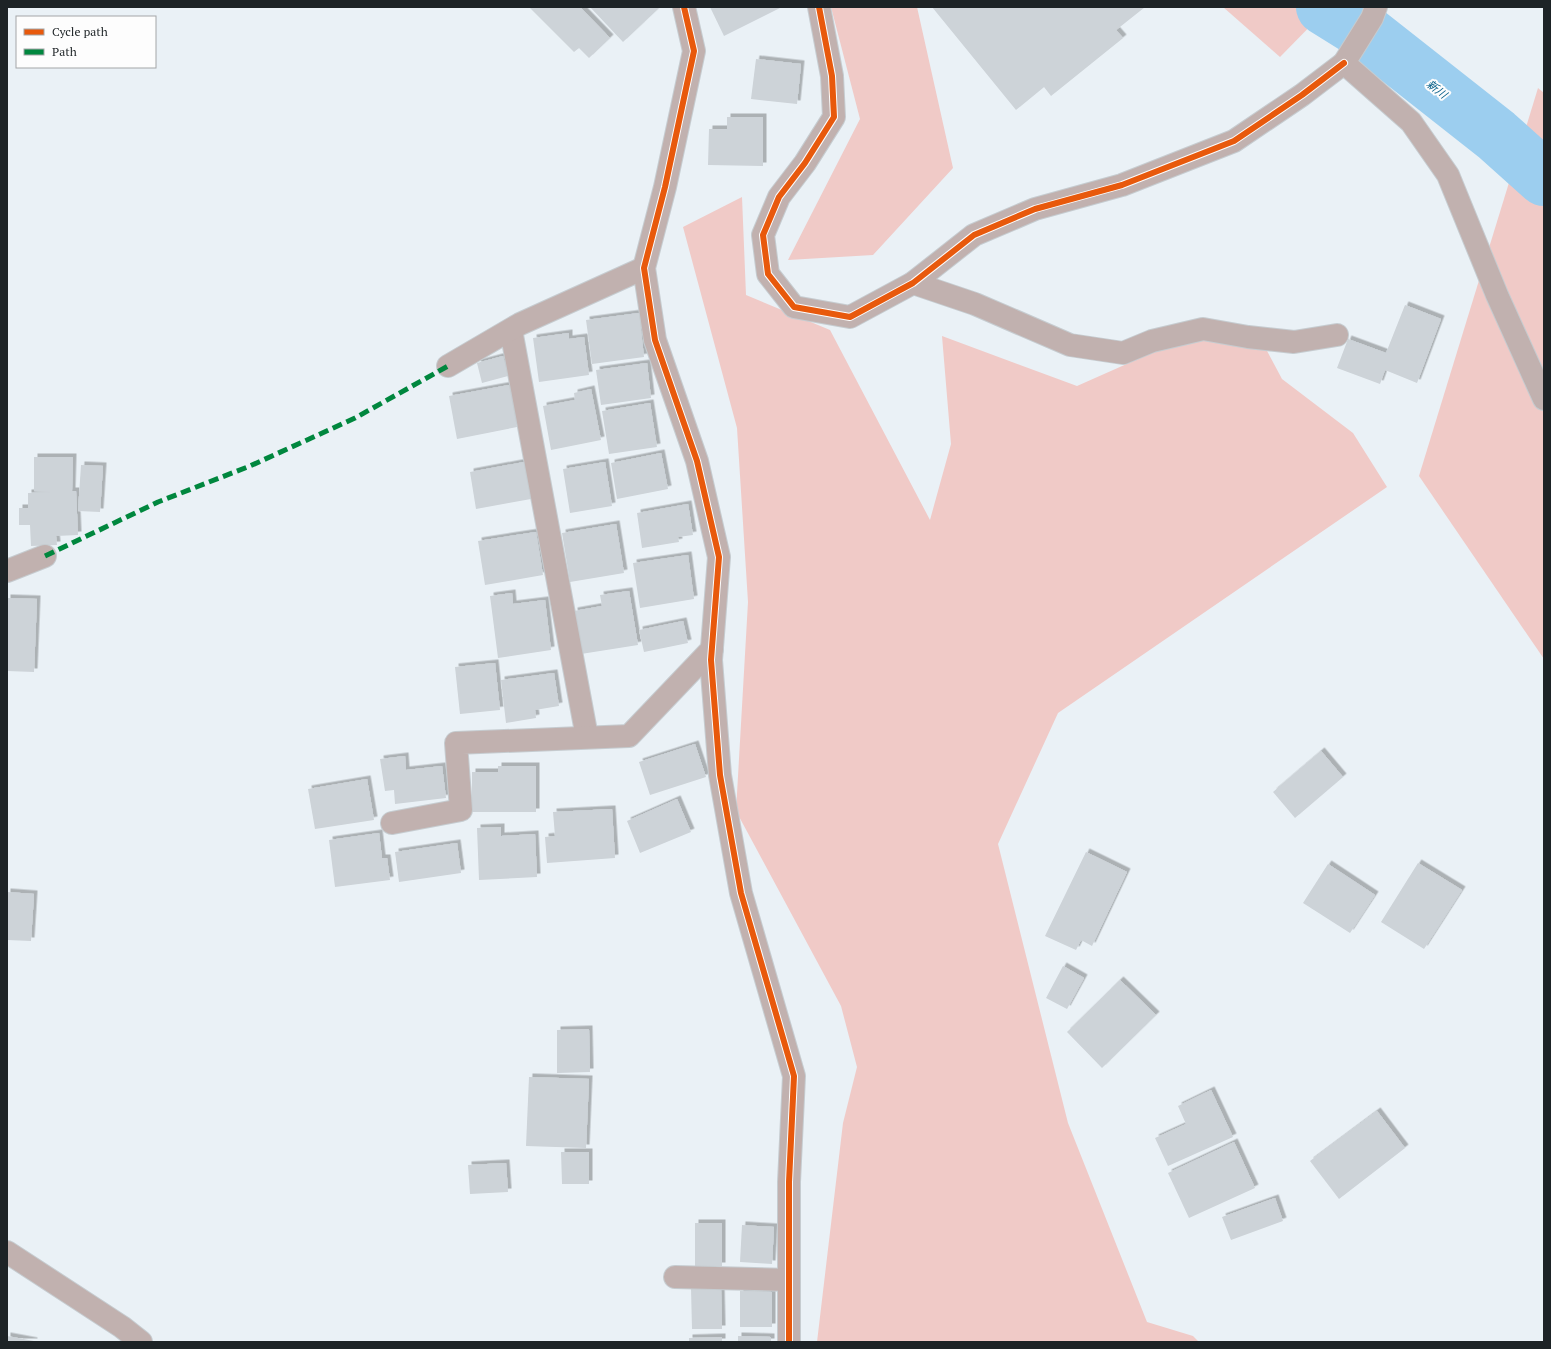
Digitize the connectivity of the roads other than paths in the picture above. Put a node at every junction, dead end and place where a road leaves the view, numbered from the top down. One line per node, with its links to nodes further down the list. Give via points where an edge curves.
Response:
1 (684, 7): 5 (street, via 694,52 665,187)
2 (819, 7): 6 (street, via 832,76 834,117 779,198 763,235 768,274 794,307 850,317)
3 (1374, 13): 4 (street)
4 (1347, 59): 6 (street, via 1302,95 1234,141 1122,185 1035,209 974,235); 10 (street, via 1411,122 1448,175 1497,295)
5 (644, 268): 7 (street); 13 (street, via 655,340 697,461 719,557)
6 (913, 283): 8 (street, via 975,304 1070,345 1123,353 1152,341 1203,329 1294,342)
7 (510, 330): 9 (street); 14 (street)
8 (1337, 335)
9 (448, 366)
10 (1544, 399)
11 (45, 556): 12 (street)
12 (7, 571)
13 (712, 649): 14 (street, via 629,736); 18 (street, via 720,775 741,893 794,1076 789,1182)
14 (587, 737): 15 (street, via 456,743 461,810)
15 (392, 823)
16 (7, 1252): 19 (street)
17 (675, 1277): 18 (street)
18 (789, 1280): 20 (street)
19 (141, 1342)
20 (789, 1342)

